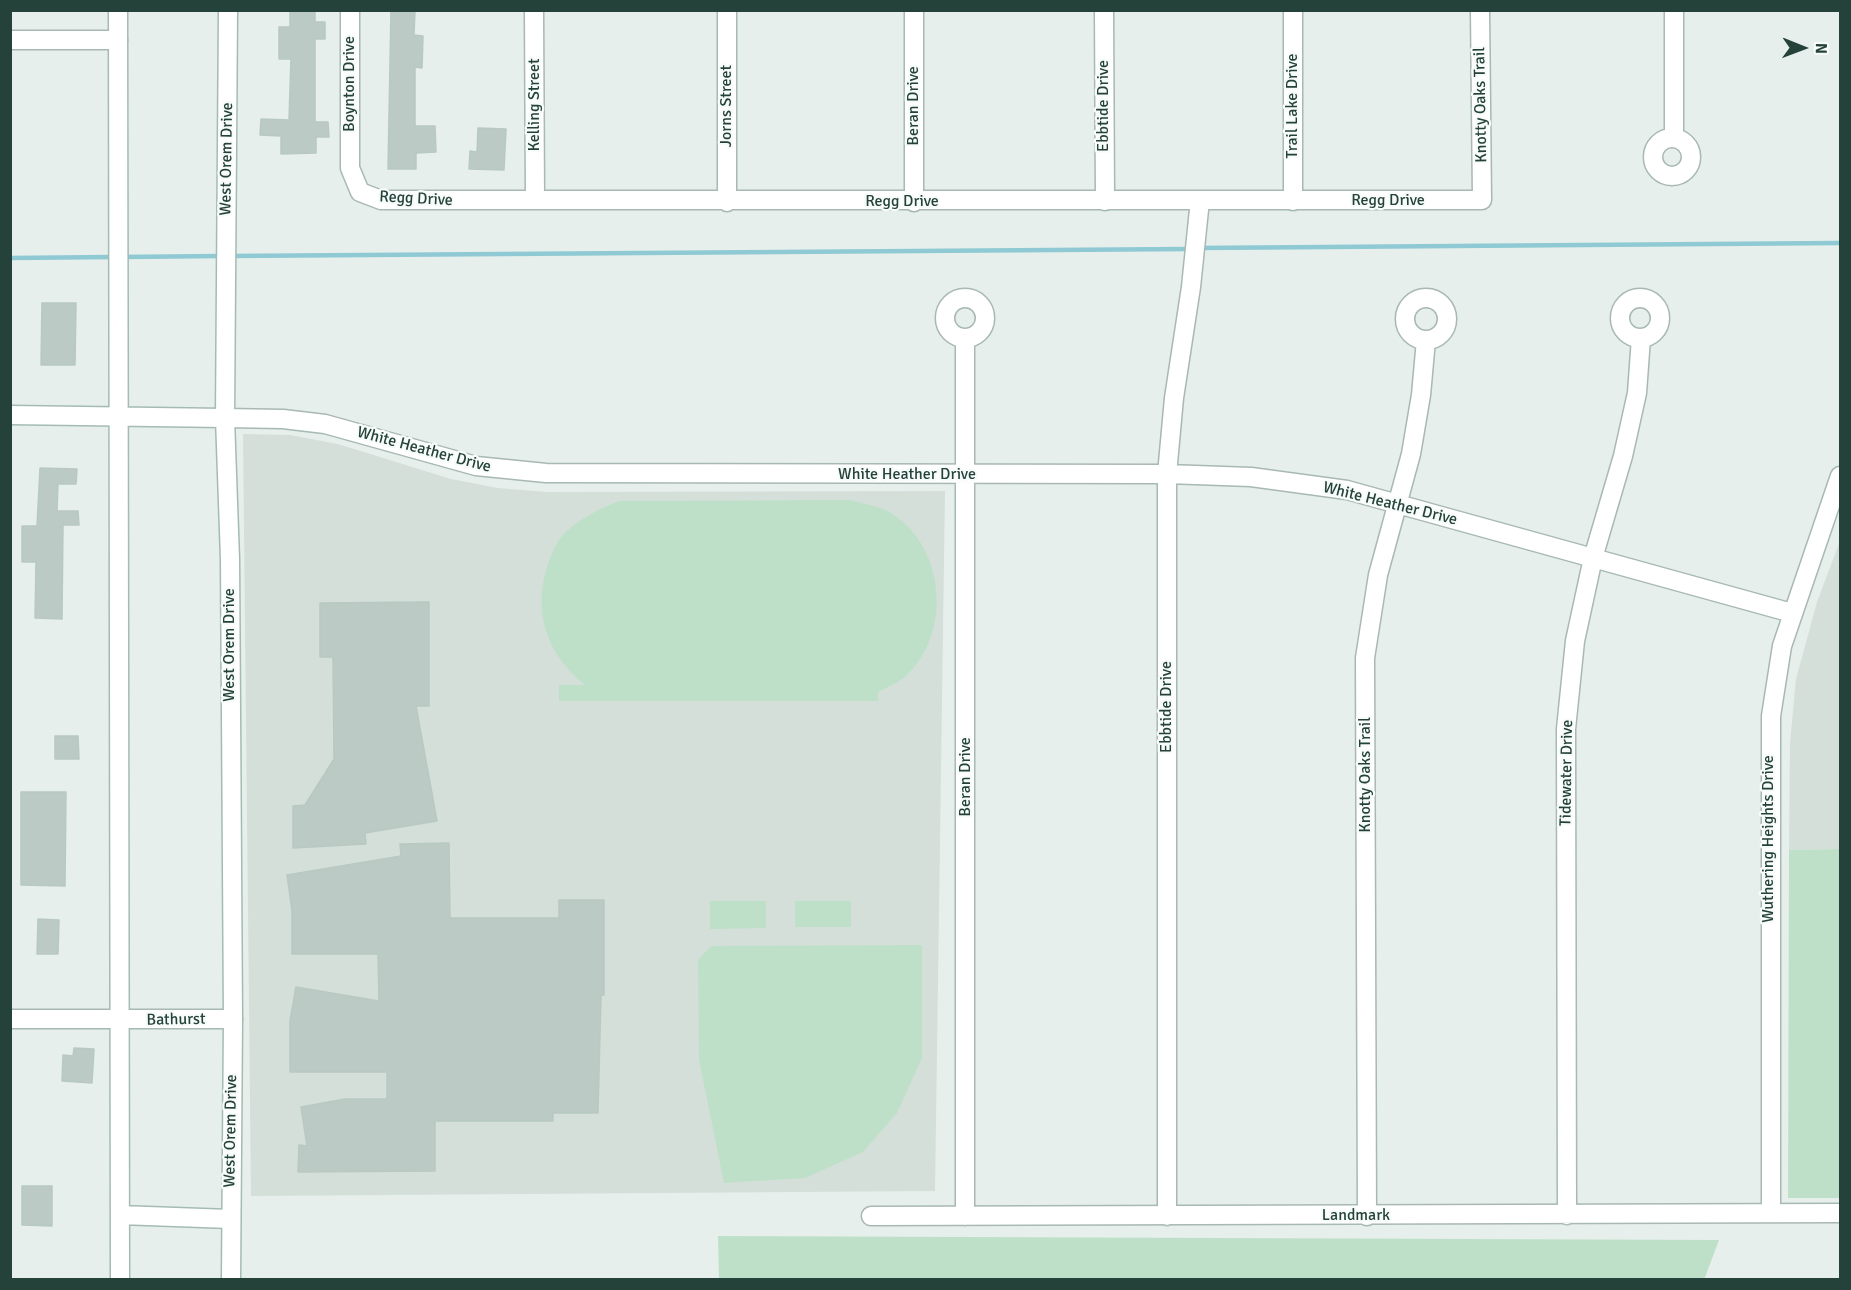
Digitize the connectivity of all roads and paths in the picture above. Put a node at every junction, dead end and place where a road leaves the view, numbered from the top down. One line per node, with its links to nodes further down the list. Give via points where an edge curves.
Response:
1 (118, 10): 12 (street)
2 (228, 10): 27 (street, West Orem Drive)
3 (350, 10): 14 (street, Boynton Drive)
4 (534, 10): 15 (street, Kelling Street)
5 (727, 10): 20 (street, Jorns Street)
6 (914, 10): 21 (street, Beran Drive)
7 (1104, 10): 18 (street, Ebbtide Drive)
8 (1293, 10): 19 (street, Trail Lake Drive)
9 (1480, 10): 17 (street, Knotty Oaks Trail)
10 (1674, 10): 13 (street)
11 (10, 40): 12 (street)
12 (118, 40): 26 (street)
13 (1674, 138)
14 (350, 157): 15 (street, Regg Drive, via 350,168 360,192 381,200)
15 (535, 200): 20 (street, Regg Drive)
16 (1200, 200): 18 (street, Regg Drive); 19 (street, Regg Drive); 28 (street, Ebbtide Drive)
17 (1482, 200): 19 (street, Regg Drive)
18 (1105, 201): 21 (street, Regg Drive)
19 (1293, 201)
20 (727, 202): 21 (street, Regg Drive)
21 (914, 202)
22 (965, 338): 29 (street, Beran Drive)
23 (1641, 338): 32 (street, Tidewater Drive, via 1637,393)
24 (1426, 340): 31 (street, Knotty Oaks Trail, via 1421,395)
25 (10, 415): 26 (street, White Heather Drive)
26 (119, 415): 27 (street, White Heather Drive); 36 (street)
27 (225, 418): 29 (street, White Heather Drive, via 325,424 496,470); 35 (street, West Orem Drive, via 230,559)
28 (1167, 474): 29 (street, White Heather Drive); 31 (street, White Heather Drive, via 1347,489); 43 (street, Ebbtide Drive)
29 (965, 475): 42 (street, Beran Drive)
30 (1840, 476): 33 (street, Wuthering Heights Drive)
31 (1398, 504): 32 (street, White Heather Drive); 44 (street, Knotty Oaks Trail, via 1377,575 1365,658)
32 (1593, 558): 33 (street, White Heather Drive); 40 (street, Tidewater Drive, via 1575,641 1566,729)
33 (1792, 613): 37 (street, Wuthering Heights Drive, via 1775,684 1769,744)
34 (10, 1019): 36 (street, Bathurst)
35 (233, 1019): 36 (street, Bathurst); 45 (street, West Orem Drive)
36 (119, 1020): 39 (street)
37 (1771, 1213): 38 (street, Landmark); 40 (street, Landmark)
38 (1840, 1213)
39 (120, 1215): 45 (street); 46 (street)
40 (1567, 1215): 44 (street, Landmark)
41 (871, 1216): 42 (street, Landmark)
42 (965, 1216): 43 (street, Landmark)
43 (1167, 1216): 44 (street, Landmark)
44 (1367, 1216)
45 (230, 1219): 47 (street, West Orem Drive)
46 (120, 1280)
47 (231, 1280)

